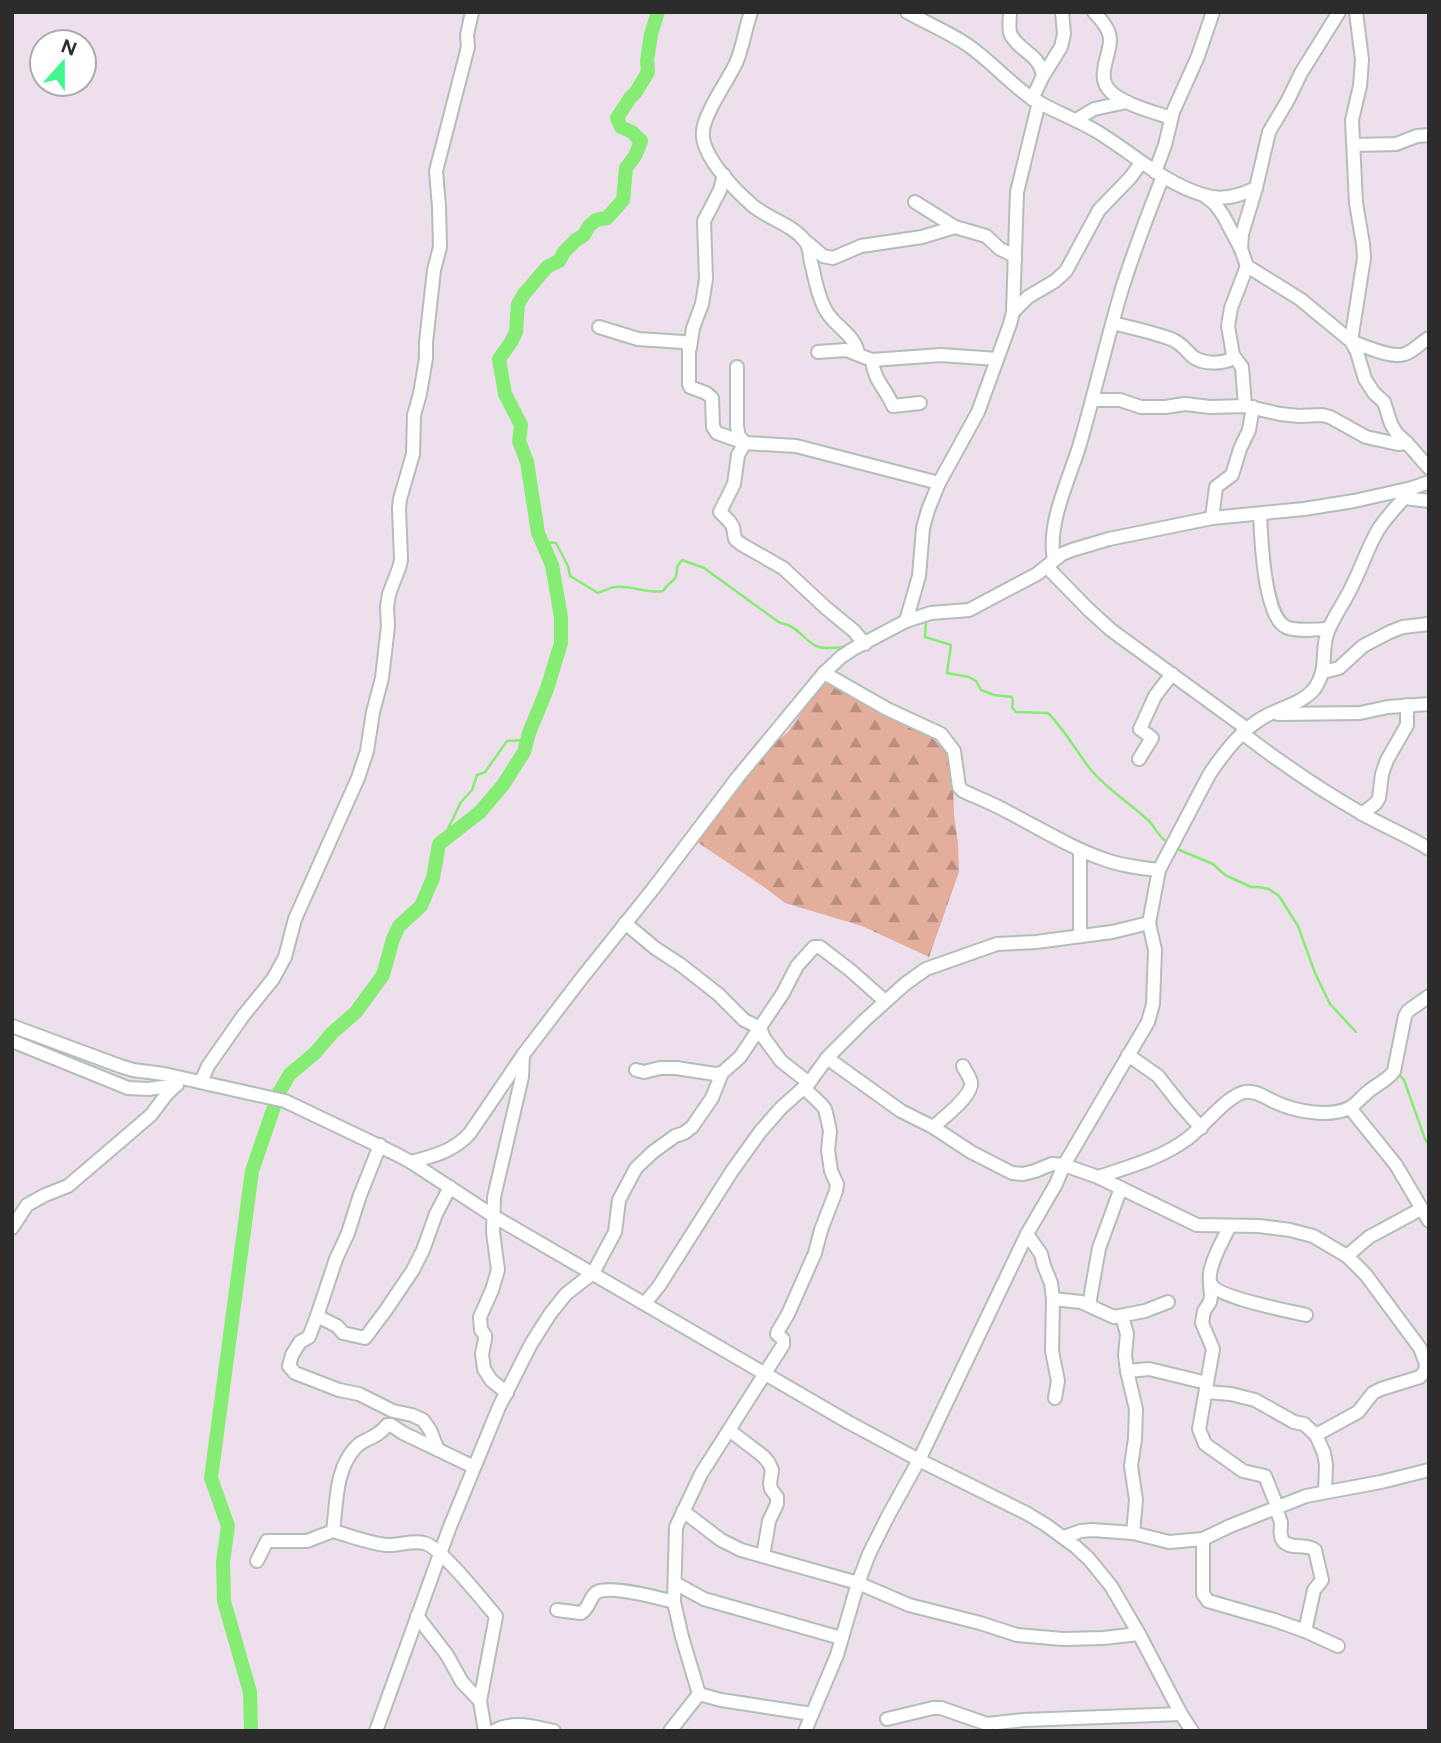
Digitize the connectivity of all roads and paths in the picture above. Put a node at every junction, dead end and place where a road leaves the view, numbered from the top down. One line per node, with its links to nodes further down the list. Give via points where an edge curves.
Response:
1 (472, 12): 83 (street, via 468,47 436,171 439,247 426,358 414,415 413,454 399,509 401,560 389,594 382,678 367,751 295,919 285,957)
2 (751, 12): 19 (street, via 737,61 703,130 705,146)
3 (907, 12): 11 (street, via 964,43)
4 (1010, 12): 10 (street, via 1011,35 1038,61)
5 (1062, 12): 10 (street, via 1063,41)
6 (1094, 12): 12 (street, via 1111,41 1105,82)
7 (1213, 12): 13 (street)
8 (1339, 12): 20 (street, via 1269,132)
9 (1356, 12): 16 (street, via 1362,60 1353,112)
10 (1043, 76): 11 (street)
11 (1035, 100): 14 (street); 26 (street, via 1017,192)
12 (1128, 102): 13 (street); 14 (street, via 1094,109)
13 (1171, 118): 18 (street)
14 (1076, 120): 17 (street)
15 (1429, 135): 16 (street, via 1396,144)
16 (1354, 145): 32 (street, via 1364,258)
17 (1141, 163): 18 (street); 28 (street, via 1099,209 1066,271)
18 (1159, 174): 21 (street); 29 (street)
19 (724, 175): 24 (street, via 757,209); 33 (street, via 704,221 706,279)
20 (1256, 188): 21 (street, via 1230,197); 25 (street)
21 (1205, 195): 25 (street, via 1223,215)
22 (915, 202): 23 (street)
23 (955, 227): 24 (street, via 861,246 833,258); 26 (street, via 986,236)
24 (806, 242): 35 (street, via 826,313 854,342)
25 (1241, 249): 27 (street)
26 (1014, 259): 28 (street)
27 (1247, 266): 32 (street, via 1300,299); 36 (street, via 1228,326)
28 (1013, 312): 37 (street)
29 (1113, 323): 36 (street, via 1170,339 1200,360); 40 (street)
30 (599, 327): 33 (street, via 638,339 687,342)
31 (1429, 338): 32 (street, via 1405,355)
32 (1351, 341): 44 (street, via 1365,379 1384,402 1397,434)
33 (690, 348): 43 (street, via 689,384 712,398 715,431)
34 (818, 352): 35 (street)
35 (858, 354): 38 (street)
36 (1234, 358): 42 (street, via 1242,367)
37 (997, 359): 38 (street, via 941,355); 47 (street, via 978,412)
38 (872, 360): 41 (street, via 875,376 893,405)
39 (737, 367): 43 (street, via 737,428)
40 (1091, 400): 42 (street, via 1119,400 1141,407); 52 (street, via 1055,524)
41 (920, 404)
42 (1249, 407): 44 (street, via 1298,416 1322,415 1366,437); 51 (street, via 1249,430 1233,475 1216,487)
43 (745, 443): 47 (street, via 796,446); 56 (street, via 738,455 734,484 720,512 733,527 735,539 783,568)
44 (1408, 443): 45 (street)
45 (1429, 468)
46 (1429, 482): 48 (street)
47 (940, 483): 53 (street, via 923,528 919,576)
48 (1409, 493): 49 (street); 50 (street); 55 (street, via 1379,529)
49 (1429, 501)
50 (1260, 514): 51 (street); 55 (street, via 1262,562 1278,621 1293,629)
51 (1212, 518): 52 (street, via 1072,550)
52 (1051, 564): 53 (street, via 968,610 931,613); 59 (street, via 1111,630)
53 (906, 621): 56 (street)
54 (1429, 624): 57 (street, via 1390,632 1363,646 1339,668)
55 (1329, 629): 57 (street)
56 (866, 644): 58 (street, via 841,657)
57 (1323, 672): 62 (street, via 1312,692)
58 (824, 673): 67 (street, via 941,734 954,751 963,791); 69 (street)
59 (1172, 674): 63 (street); 64 (street, via 1155,696 1140,729 1152,738)
60 (1429, 704): 61 (street)
61 (1407, 705): 62 (street, via 1360,713); 65 (street, via 1407,725 1387,760 1379,798)
62 (1270, 714): 63 (street)
63 (1245, 731): 65 (street, via 1291,770); 68 (street, via 1209,775)
64 (1139, 759)
65 (1362, 814): 66 (street)
66 (1429, 849)
67 (1080, 850): 68 (street, via 1127,866); 71 (street)
68 (1160, 870): 70 (street)
69 (625, 923): 75 (street, via 719,994 744,1020); 77 (street)
70 (1149, 923): 71 (street); 78 (street, via 1155,950 1153,1004)
71 (1080, 936): 73 (street, via 997,944 946,961 926,969)
72 (1429, 996): 86 (street, via 1405,1016 1394,1071)
73 (886, 1001): 75 (street, via 820,947 814,947 797,966); 79 (street)
74 (12, 1026): 83 (street, via 120,1066)
75 (760, 1028): 82 (street, via 740,1058); 85 (street, via 780,1061)
76 (12, 1041): 84 (street, via 128,1087 148,1090)
77 (523, 1055): 90 (street, via 461,1143); 96 (street, via 494,1197)
78 (1128, 1055): 88 (street, via 1158,1076); 91 (street)
79 (827, 1058): 85 (street); 87 (street, via 901,1111)
80 (963, 1066): 87 (street, via 970,1088)
81 (636, 1070): 82 (street)
82 (722, 1073): 102 (street, via 692,1127 636,1168 619,1200 615,1232)
83 (196, 1081): 84 (street); 89 (street, via 297,1105)
84 (176, 1085): 99 (street, via 151,1115 68,1186 27,1206)
85 (807, 1086): 106 (street, via 781,1108 739,1161); 112 (street, via 828,1117 828,1150 837,1184 815,1253 778,1331 783,1345)
86 (1350, 1108): 88 (street, via 1307,1112 1251,1091 1241,1092); 95 (street, via 1396,1165)
87 (933, 1126): 91 (street, via 1012,1173)
88 (1201, 1128): 92 (street, via 1167,1152)
89 (380, 1145): 90 (street); 110 (street)
90 (411, 1162): 93 (street)
91 (1065, 1165): 92 (street); 100 (street)
92 (1098, 1177): 94 (street)
93 (450, 1188): 96 (street); 110 (street, via 413,1270 365,1338 343,1333)
94 (1121, 1188): 98 (street, via 1197,1225); 107 (street, via 1099,1248)
95 (1422, 1209): 97 (street); 101 (street, via 1369,1237)
96 (495, 1217): 102 (street); 114 (street, via 498,1270 480,1317 485,1335 482,1354 491,1380)
97 (1429, 1221)
98 (1230, 1226): 101 (street, via 1313,1236); 103 (street, via 1217,1251)
99 (12, 1228)
100 (1027, 1234): 104 (street, via 1041,1254); 119 (street)
101 (1347, 1256): 117 (street, via 1420,1348 1425,1371 1420,1377 1373,1393 1359,1412)
102 (593, 1273): 106 (street); 114 (street, via 550,1314)
103 (1210, 1284): 108 (street, via 1240,1299); 113 (street, via 1202,1323 1213,1349)
104 (1053, 1299): 107 (street); 115 (street)
105 (1168, 1302): 109 (street)
106 (645, 1303): 112 (street)
107 (1089, 1305): 109 (street)
108 (1306, 1315)
109 (1122, 1316): 111 (street)
110 (317, 1317): 118 (street, via 309,1337 292,1355 289,1366 295,1373 423,1420)
111 (1127, 1371): 113 (street, via 1149,1369); 126 (street, via 1136,1409 1131,1466 1136,1500)
112 (766, 1374): 116 (street); 119 (street)
113 (1206, 1388): 117 (street, via 1255,1400 1304,1424); 123 (street, via 1199,1429 1203,1441 1243,1471 1265,1476)
114 (507, 1392): 120 (street)
115 (1055, 1398)
116 (729, 1430): 124 (street); 130 (street, via 763,1456 772,1470 770,1483 777,1504)
117 (1316, 1435): 122 (street, via 1326,1465)
118 (438, 1450): 120 (street); 125 (street, via 391,1425 358,1444 342,1466)
119 (919, 1460): 127 (street); 133 (street)
120 (474, 1467): 129 (street)
121 (1429, 1470): 122 (street)
122 (1325, 1492): 123 (street)
123 (1276, 1506): 128 (street); 137 (street, via 1284,1541 1315,1550 1322,1580 1314,1590)
124 (682, 1511): 130 (street, via 731,1546); 132 (street, via 676,1527)
125 (333, 1531): 129 (street, via 388,1545 424,1543); 131 (street, via 307,1542 267,1541)
126 (1133, 1533): 127 (street, via 1092,1530); 128 (street, via 1169,1542)
127 (1064, 1537): 138 (street, via 1111,1586)
128 (1203, 1539): 137 (street, via 1203,1594 1208,1601)
129 (440, 1553): 136 (street); 142 (street, via 496,1616)
130 (763, 1556): 133 (street)
131 (257, 1561)
132 (675, 1583): 134 (street); 139 (street, via 704,1599)
133 (858, 1583): 138 (street, via 909,1605 1017,1635 1063,1639); 139 (street)
134 (674, 1602): 135 (street, via 600,1591 581,1614); 141 (street)
135 (557, 1610)
136 (417, 1616): 142 (street); 147 (street)
137 (1306, 1631): 140 (street)
138 (1139, 1634): 144 (street)
139 (841, 1638): 143 (street)
140 (1338, 1646)
141 (699, 1694): 143 (street); 151 (street)
142 (480, 1701): 148 (street)
143 (812, 1714): 152 (street)
144 (1181, 1714): 146 (street, via 1024,1720); 153 (street)
145 (887, 1719): 146 (street, via 941,1708)
146 (986, 1727)
147 (376, 1731)
148 (485, 1731)
149 (494, 1731): 150 (street, via 519,1724)
150 (554, 1731)
151 (670, 1731)
152 (805, 1731)
153 (1192, 1731)

